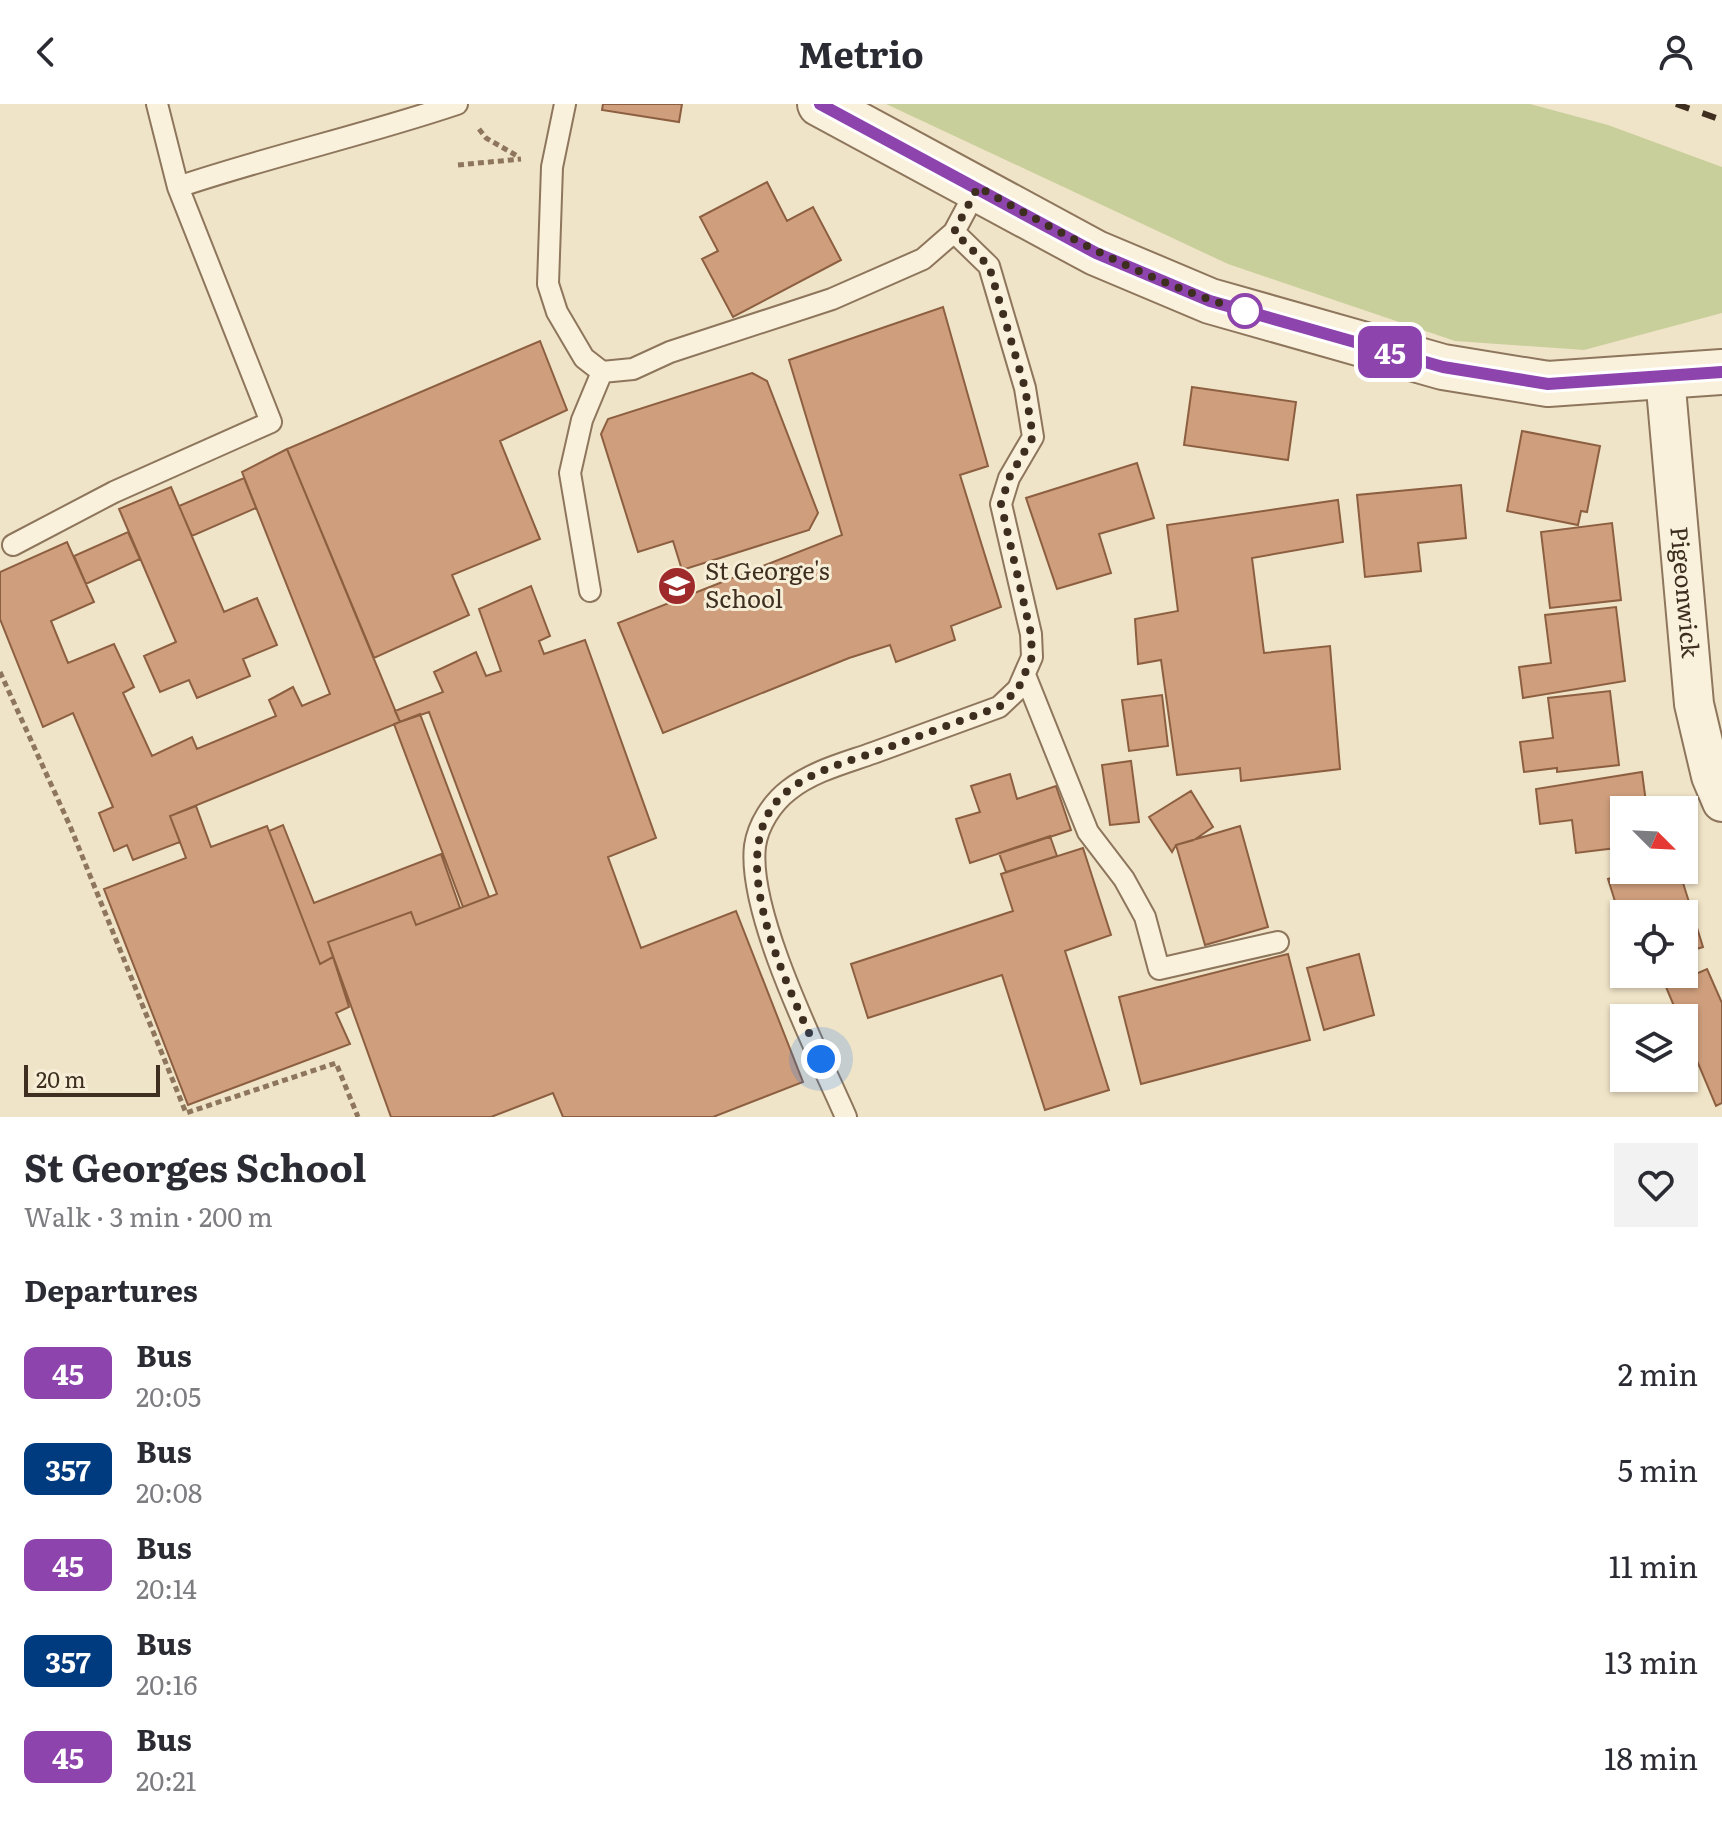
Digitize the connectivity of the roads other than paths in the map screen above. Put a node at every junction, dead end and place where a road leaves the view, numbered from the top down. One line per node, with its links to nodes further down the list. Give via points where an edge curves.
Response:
1 (157, 104): 5 (lane)
2 (457, 104): 5 (lane)
3 (565, 104): 8 (lane, via 552,177 548,284 557,312 584,358)
4 (820, 104): 6 (street)
5 (178, 187): 11 (lane, via 271,422 114,492)
6 (978, 187): 7 (lane); 10 (street, via 1096,253 1210,301 1443,367 1548,384)
7 (954, 232): 8 (lane, via 923,259 832,299 633,369); 13 (lane, via 989,266 1025,388 1033,437 1001,504 1031,634 1032,657)
8 (602, 372): 12 (lane, via 582,420 570,473)
9 (1722, 372): 10 (street)
10 (1665, 377): 14 (street, Pigeonwick, via 1694,704)
11 (13, 545)
12 (590, 591)
13 (1025, 675): 15 (lane, via 1088,832 1145,917 1159,969); 16 (lane, via 999,707 818,773 789,790 761,826 755,847 758,886 783,973)
14 (1722, 802)
15 (1278, 942)
16 (846, 1117)

